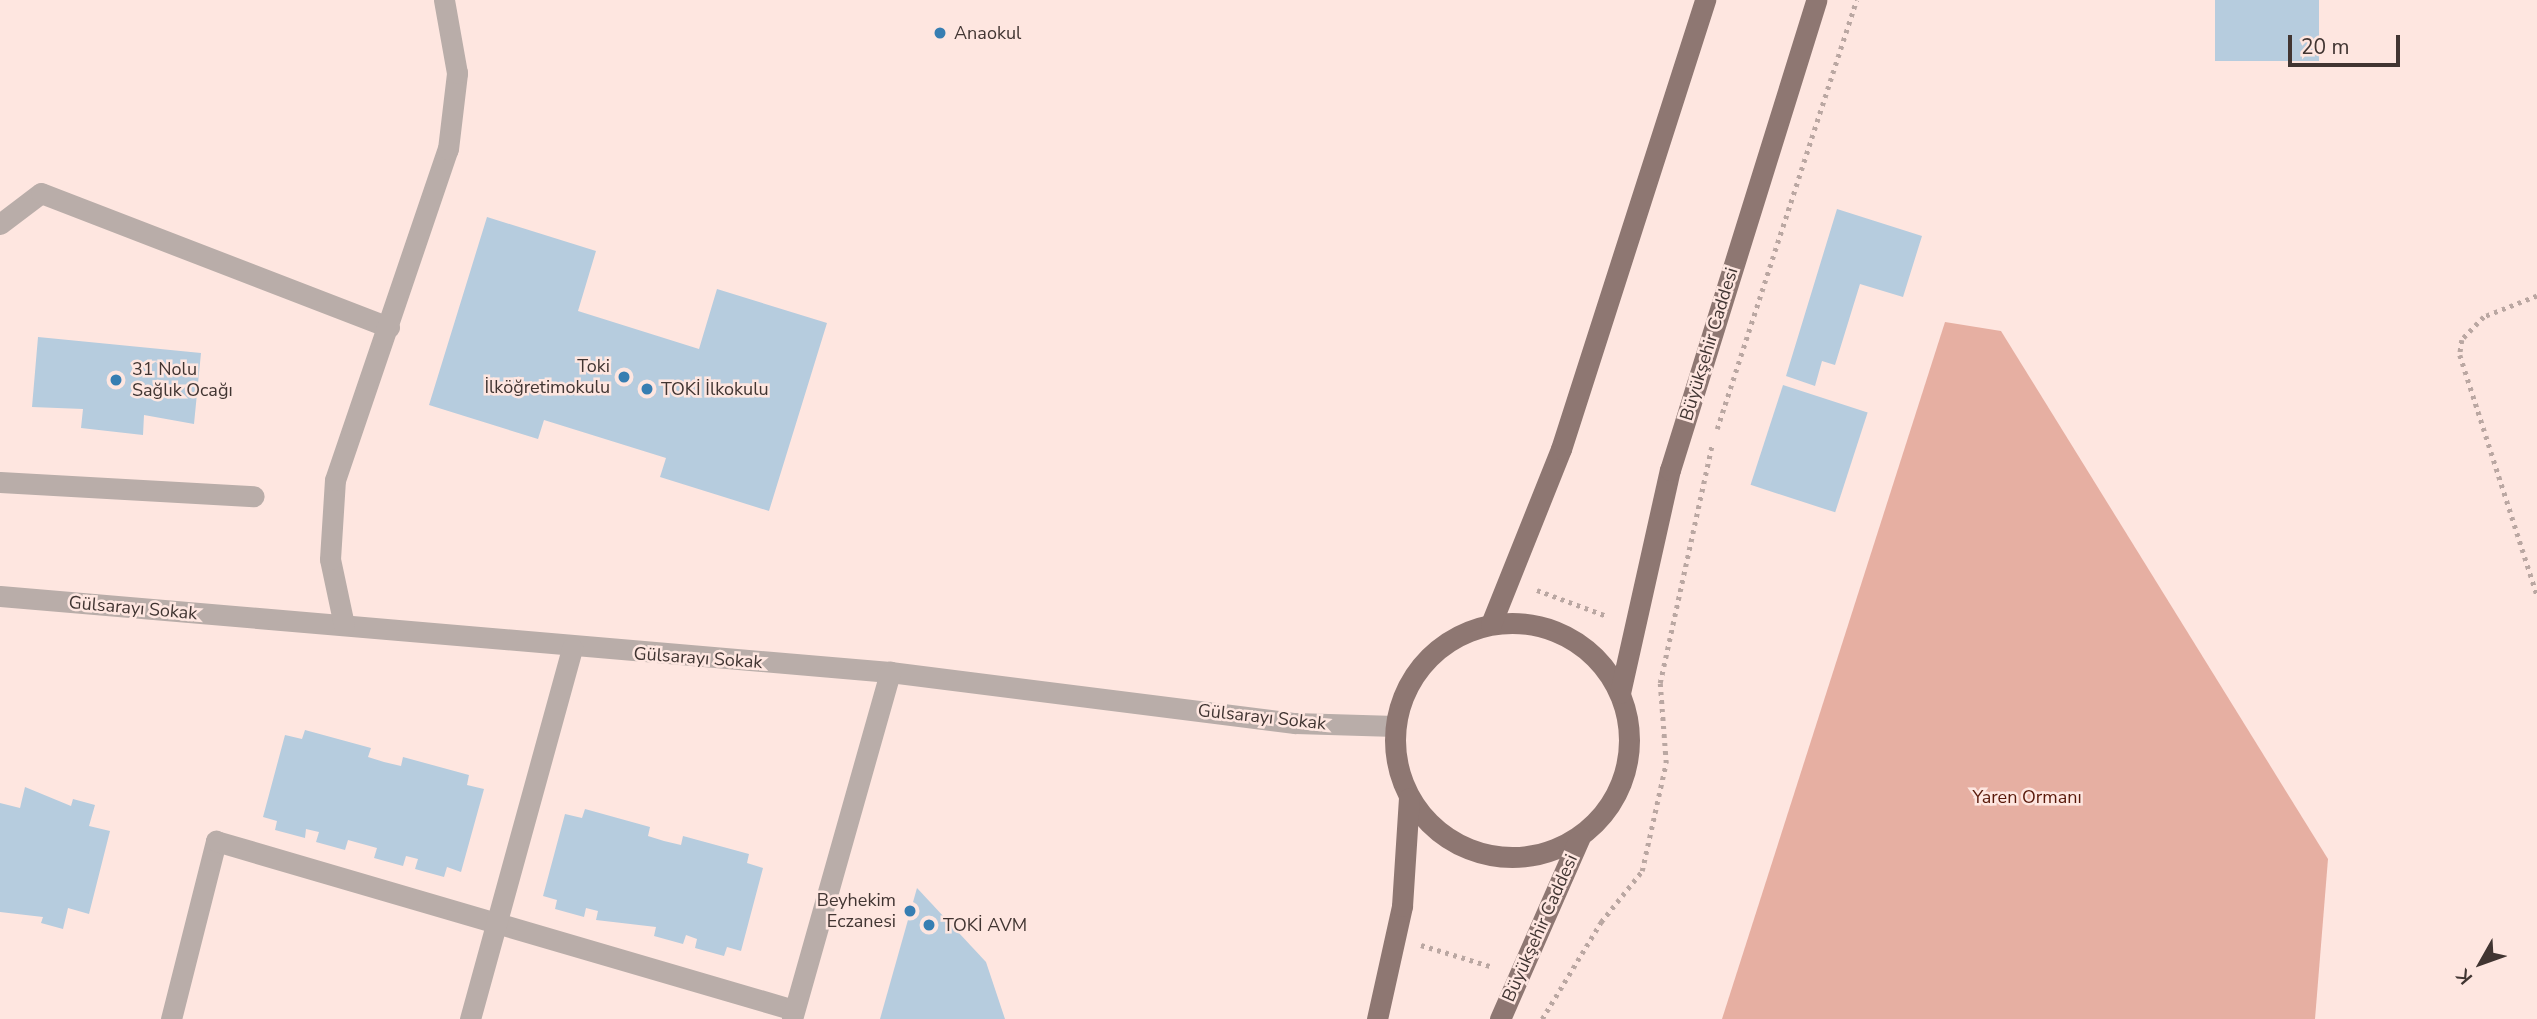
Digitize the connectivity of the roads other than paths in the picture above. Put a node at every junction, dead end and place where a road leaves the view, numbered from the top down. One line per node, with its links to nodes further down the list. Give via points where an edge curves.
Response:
1 (444, 0): 5 (street, via 457,73 448,149)
2 (1706, 0): 9 (main road, via 1561,449)
3 (1816, 0): 13 (main road, Büyükşehir Caddesi, via 1670,470)
4 (0, 224): 5 (street, via 41,193)
5 (390, 327): 10 (street, via 335,480 330,559)
6 (0, 482): 7 (street)
7 (254, 496)
8 (0, 596): 10 (street, Gülsarayı Sokak)
9 (1491, 624): 13 (main road, via 1528,624 1564,635 1597,659); 14 (main road, via 1456,636 1426,659 1405,690)
10 (344, 625): 11 (street, Gülsarayı Sokak)
11 (572, 648): 12 (street, Gülsarayı Sokak); 17 (street)
12 (890, 672): 14 (street, Gülsarayı Sokak, via 1295,723); 18 (street)
13 (1620, 693): 16 (main road, via 1630,732 1626,772 1608,808)
14 (1395, 726): 15 (main road, via 1396,763)
15 (1409, 798): 16 (main road, via 1433,828 1464,848 1503,858 1544,855); 21 (main road, via 1395,937)
16 (1580, 837): 22 (main road, Büyükşehir Caddesi)
17 (495, 926): 18 (street); 19 (street, via 216,841); 20 (street)
18 (793, 1014)
19 (171, 1019)
20 (470, 1019)
21 (1377, 1019)
22 (1500, 1019)

